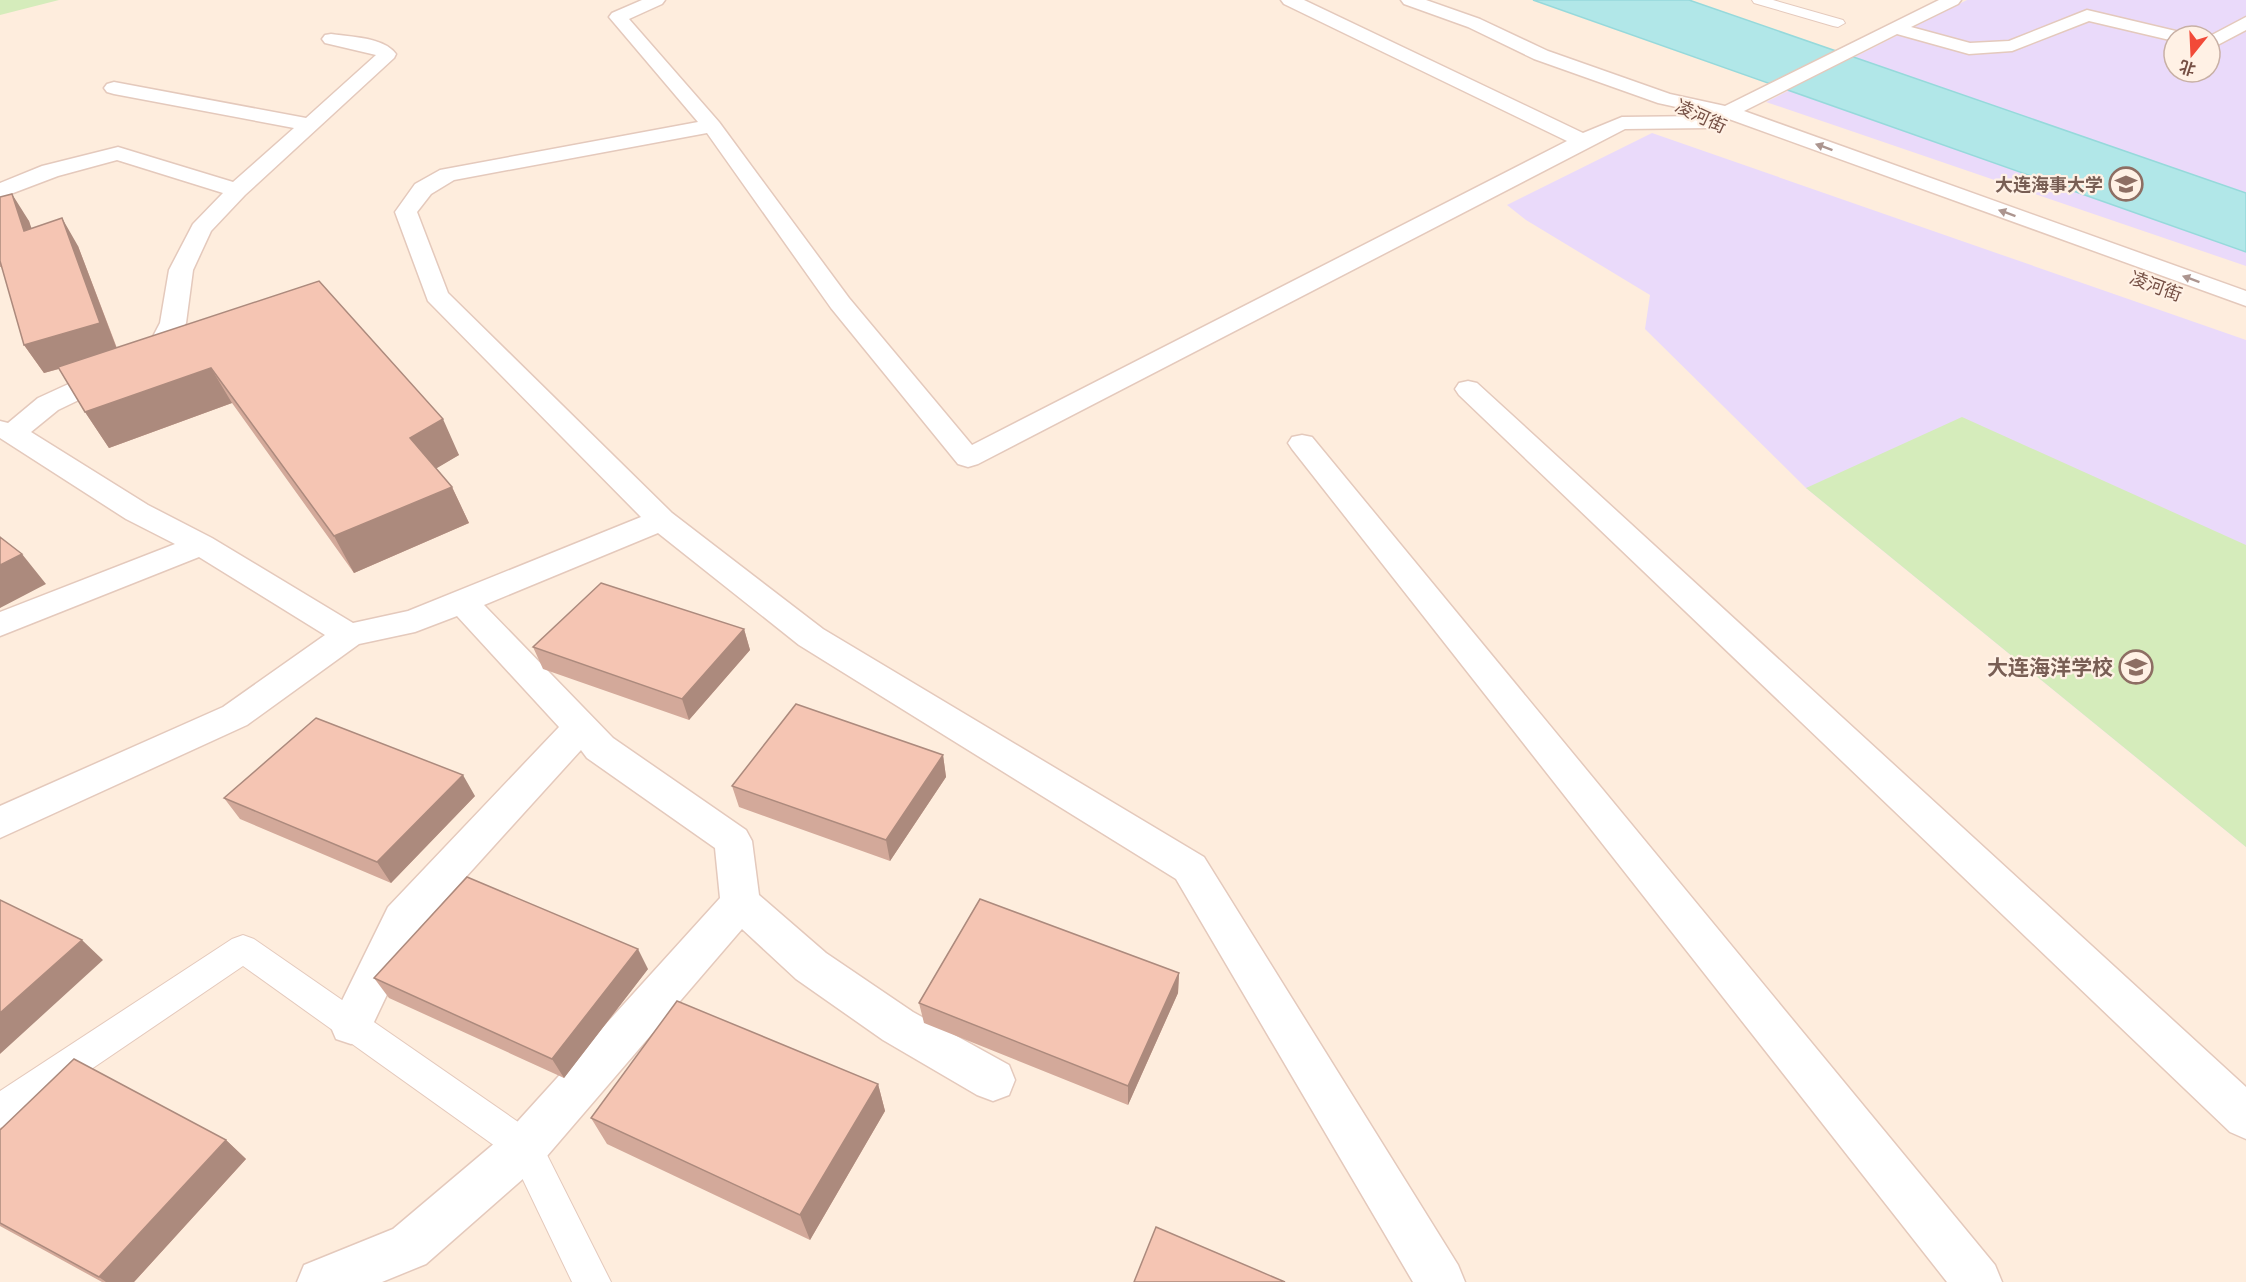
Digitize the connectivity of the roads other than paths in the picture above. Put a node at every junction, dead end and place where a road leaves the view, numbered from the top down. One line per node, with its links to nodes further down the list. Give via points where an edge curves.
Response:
1 (656, 0): 15 (street, via 618,17)
2 (1290, 0): 16 (street)
3 (1410, 0): 13 (street, 凌河街, via 1540,55)
4 (1759, 0): 7 (lane)
5 (1952, 0): 8 (street)
6 (2246, 22): 10 (street)
7 (1838, 23)
8 (1894, 28): 9 (street, via 1969,49 2012,46 2087,15); 13 (street)
9 (2162, 33)
10 (2222, 37)
11 (331, 39): 14 (street, via 378,48 387,54)
12 (114, 88): 14 (street)
13 (1718, 117): 16 (street, via 1622,123); 19 (street, 凌河街, one-way to 13); 20 (street, 凌河街)
14 (310, 125): 17 (street)
15 (712, 126): 16 (street, via 840,303 968,458); 24 (street, via 448,175 423,189 406,212 438,296)
16 (1583, 141)
17 (237, 190): 18 (street, via 118,153 50,171); 22 (street, via 201,229 181,270 173,323 157,353 48,404)
18 (0, 191)
19 (2246, 299)
20 (2246, 319)
21 (1468, 388): 35 (street)
22 (6, 431): 25 (street, via 137,512)
23 (1302, 444): 40 (street)
24 (662, 520): 26 (street); 39 (street, via 811,637 1190,868)
25 (201, 545): 27 (street); 28 (street)
26 (463, 603): 28 (street, via 415,621); 29 (street)
27 (0, 625)
28 (349, 635): 30 (street, via 235,716)
29 (580, 728): 31 (street, via 600,748 734,842); 32 (street, via 402,920)
30 (0, 824)
31 (740, 903): 33 (street, via 811,966 898,1026); 36 (street)
32 (351, 1025): 34 (lane, via 243,949); 36 (lane)
33 (993, 1080)
34 (0, 1111)
35 (2246, 1117)
36 (525, 1147): 37 (street, via 409,1247); 38 (lane)
37 (321, 1282)
38 (592, 1282)
39 (1441, 1282)
40 (1978, 1282)

